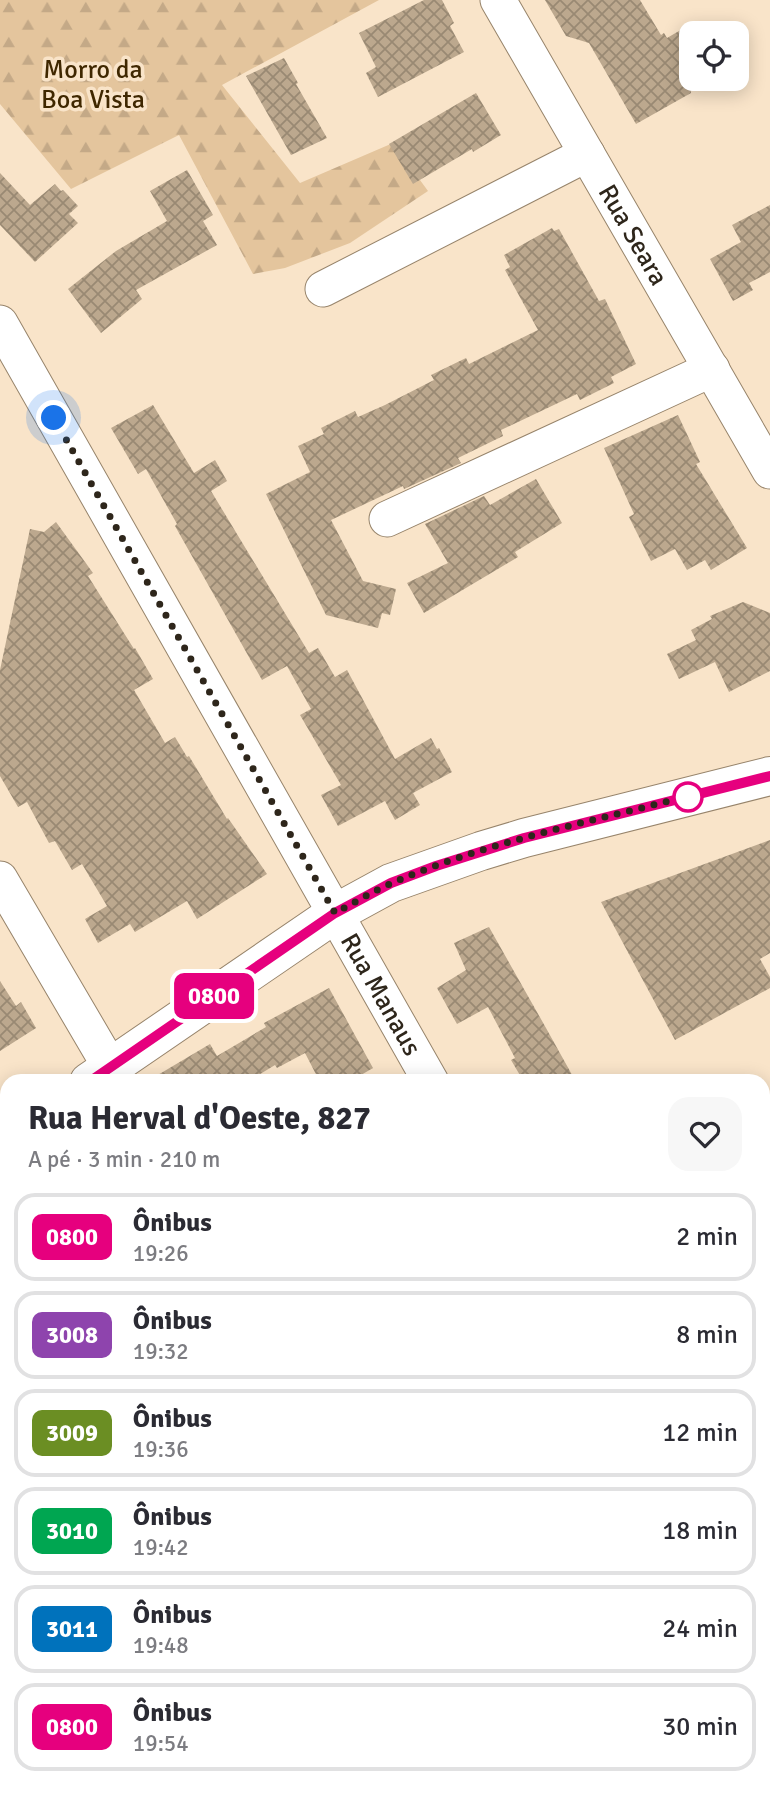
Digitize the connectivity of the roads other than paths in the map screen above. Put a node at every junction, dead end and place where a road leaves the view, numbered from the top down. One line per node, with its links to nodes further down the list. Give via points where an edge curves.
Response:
1 (498, 0): 2 (street, Rua Seara)
2 (587, 154): 3 (street); 5 (street, Rua Seara)
3 (323, 289)
4 (0, 323): 10 (street, Rua Manaus)
5 (712, 369): 6 (street, Rua Seara); 7 (street)
6 (770, 471)
7 (387, 519)
8 (770, 776): 10 (main road, via 481,851 391,883)
9 (0, 879): 11 (street)
10 (335, 913): 12 (main road); 13 (street, Rua Manaus)
11 (104, 1074)
12 (110, 1074)
13 (426, 1074)

